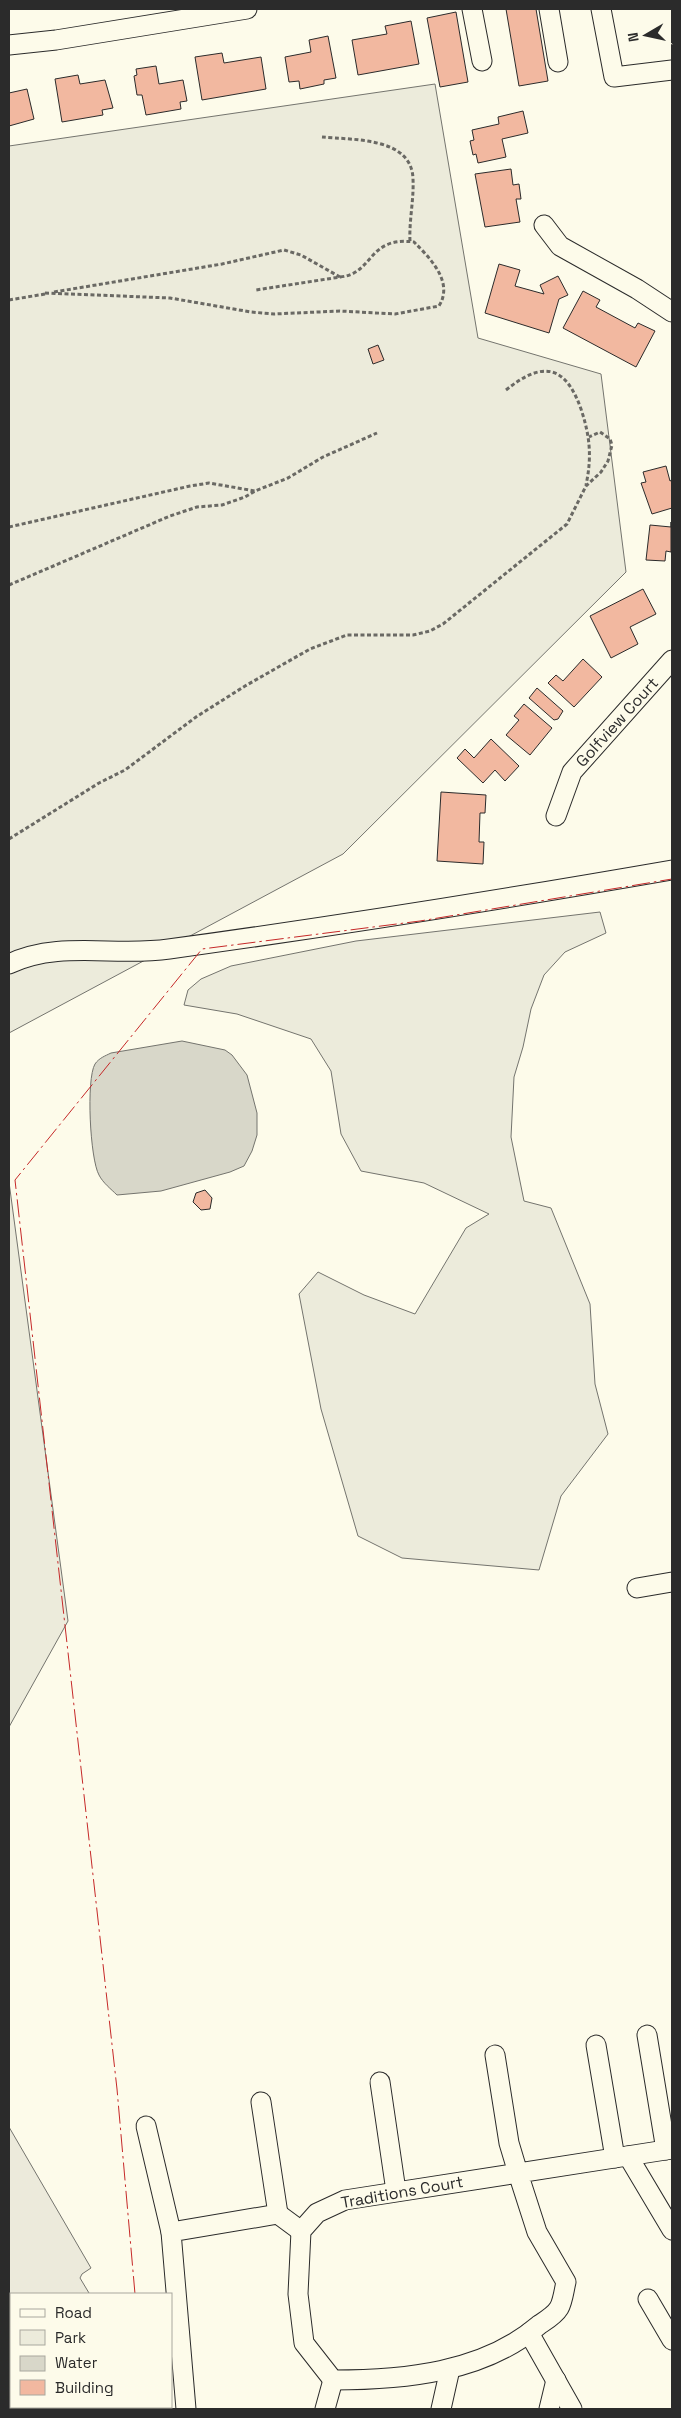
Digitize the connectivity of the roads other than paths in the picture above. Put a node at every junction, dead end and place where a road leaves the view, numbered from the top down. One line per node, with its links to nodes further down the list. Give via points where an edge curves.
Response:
1 (247, 9): 5 (street)
2 (472, 9): 6 (street)
3 (549, 9): 7 (street)
4 (601, 9): 8 (street, via 614,77)
5 (9, 45)
6 (482, 61)
7 (558, 62)
8 (672, 70)
9 (544, 225): 10 (street, via 560,246)
10 (672, 312)
11 (672, 660): 12 (street, Golfview Court, via 572,772)
12 (556, 816)
13 (672, 870): 14 (street, via 166,950 43,952)
14 (9, 964)
15 (672, 1582): 16 (street)
16 (637, 1588)
17 (647, 2035): 23 (street)
18 (596, 2045): 24 (street)
19 (494, 2055): 25 (street, via 509,2143)
20 (380, 2082): 26 (street)
21 (261, 2102): 27 (street)
22 (146, 2126): 30 (street)
23 (669, 2150): 24 (street, Traditions Court)
24 (622, 2157): 25 (street, Traditions Court); 28 (street)
25 (518, 2172): 26 (street, Traditions Court); 32 (street, via 537,2232 566,2282 559,2308)
26 (396, 2191): 29 (street, Traditions Court, via 345,2200 317,2212)
27 (278, 2214): 29 (street); 30 (street)
28 (672, 2230)
29 (301, 2231): 35 (street, via 298,2294 304,2343)
30 (171, 2232): 37 (street)
31 (648, 2299): 33 (street)
32 (530, 2334): 34 (street, via 497,2352); 36 (street)
33 (672, 2340)
34 (450, 2369): 35 (street, via 384,2380); 39 (street)
35 (333, 2380): 38 (street)
36 (556, 2380): 40 (street); 41 (street)
37 (186, 2409)
38 (325, 2409)
39 (441, 2409)
40 (549, 2409)
41 (572, 2409)

